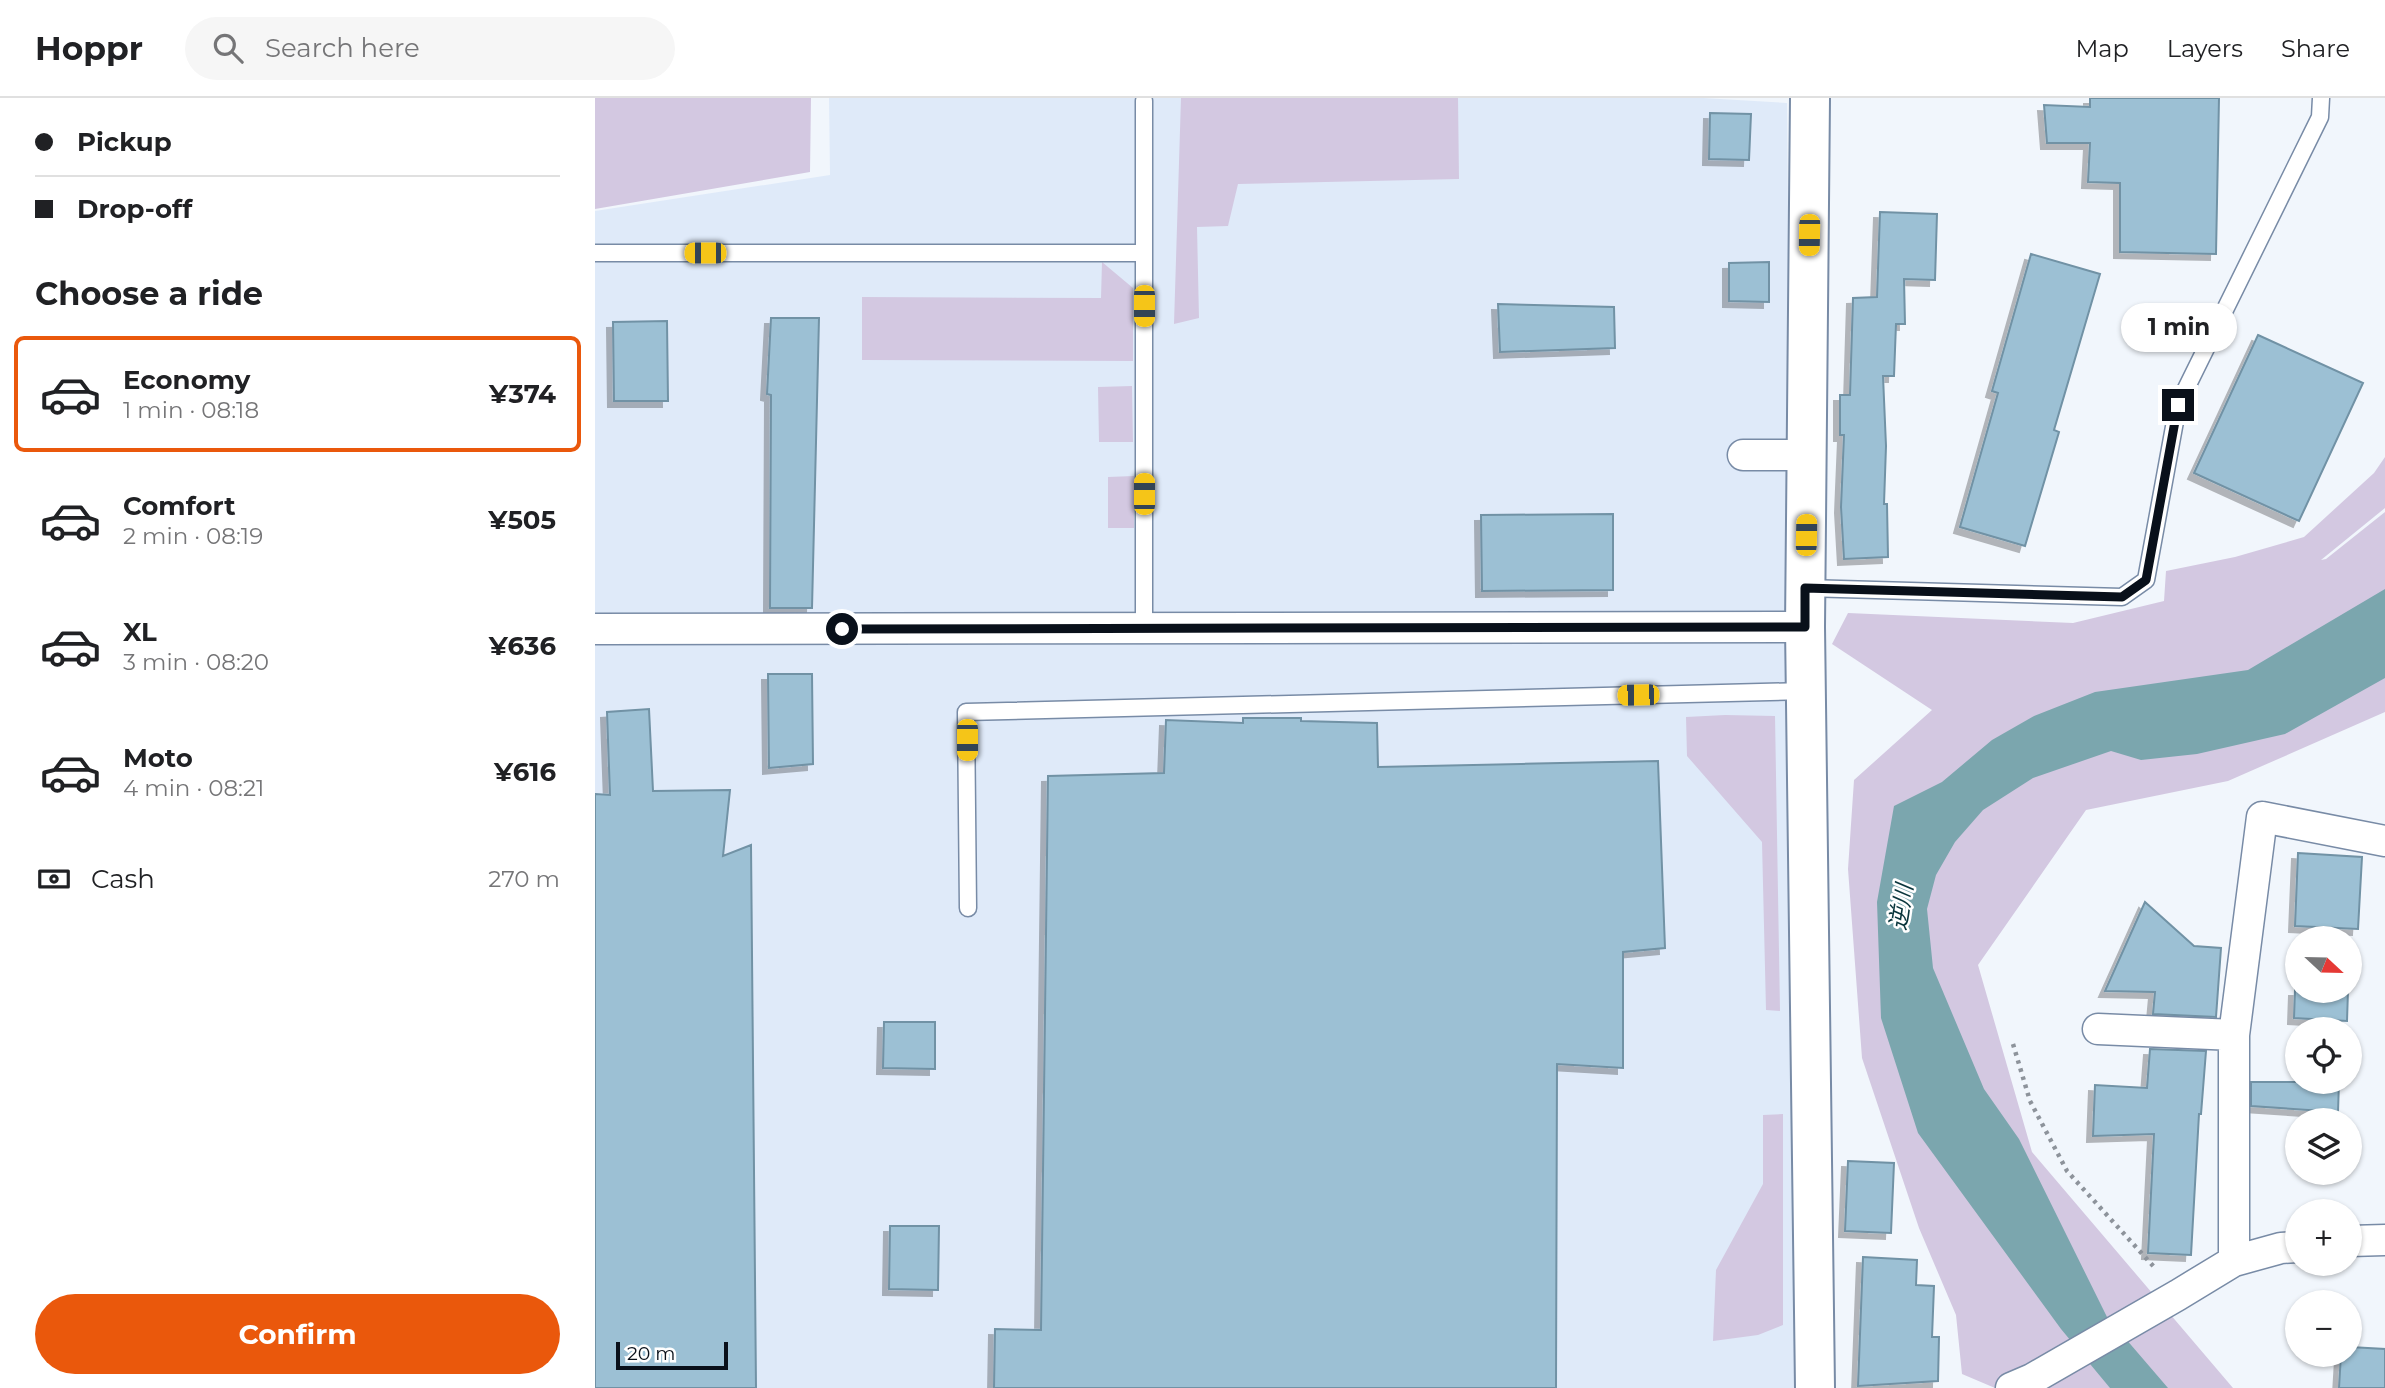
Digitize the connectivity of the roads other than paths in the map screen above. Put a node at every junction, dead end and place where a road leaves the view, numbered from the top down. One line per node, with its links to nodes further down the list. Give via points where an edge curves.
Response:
1 (1810, 98): 7 (street)
2 (2321, 98): 8 (lane, via 2320,117 2178,405 2146,580 2122,597)
3 (1145, 101): 5 (lane)
4 (595, 253): 5 (lane)
5 (1144, 253): 10 (lane)
6 (1743, 455): 7 (street)
7 (1806, 455): 8 (street)
8 (1805, 588): 9 (street)
9 (1805, 627): 10 (street); 12 (street)
10 (1144, 628): 11 (street)
11 (595, 629)
12 (1805, 691): 14 (lane, via 966,712); 22 (street)
13 (2385, 841): 16 (street, via 2262,817)
14 (968, 908)
15 (2098, 1029): 16 (street)
16 (2234, 1035): 20 (street)
17 (2385, 1240): 18 (street)
18 (2362, 1241)
19 (2285, 1248): 20 (street)
20 (2234, 1261): 21 (street)
21 (2021, 1383)
22 (1815, 1388)

